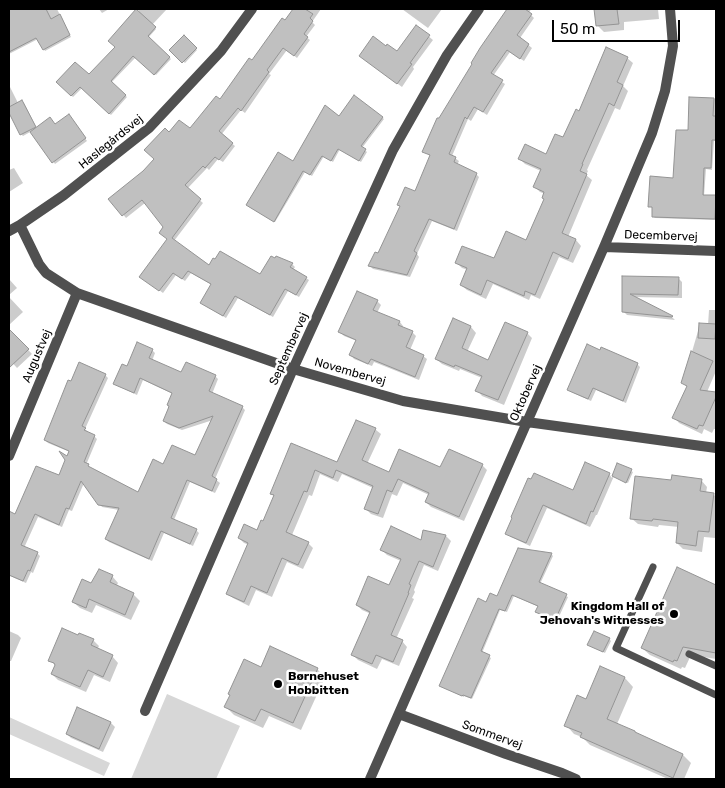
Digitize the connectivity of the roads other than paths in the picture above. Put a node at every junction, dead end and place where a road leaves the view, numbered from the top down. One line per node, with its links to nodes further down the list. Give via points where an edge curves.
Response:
1 (252, 9): 4 (street, Haslegårdsvej, via 222,51 149,128)
2 (479, 9): 9 (street, Septembervej, via 447,55 393,150)
3 (670, 9): 6 (street, Oktobervej, via 673,46 665,91 652,133)
4 (20, 225): 5 (street, Haslegårdsvej); 8 (street, Novembervej, via 46,273)
5 (9, 231)
6 (604, 247): 7 (street, Decembervej); 10 (street, Oktobervej)
7 (716, 251)
8 (77, 294): 9 (street, Novembervej); 12 (street, Augustvej)
9 (293, 368): 10 (street, Novembervej, via 403,401); 17 (street, Septembervej)
10 (528, 422): 11 (street, Novembervej); 18 (street, Oktobervej)
11 (716, 448)
12 (9, 456)
13 (653, 567): 16 (lane, via 616,648)
14 (689, 654): 15 (lane)
15 (716, 666)
16 (716, 695)
17 (145, 711)
18 (399, 714): 19 (street, Oktobervej); 20 (street, Sommervej)
19 (370, 779)
20 (576, 779)

